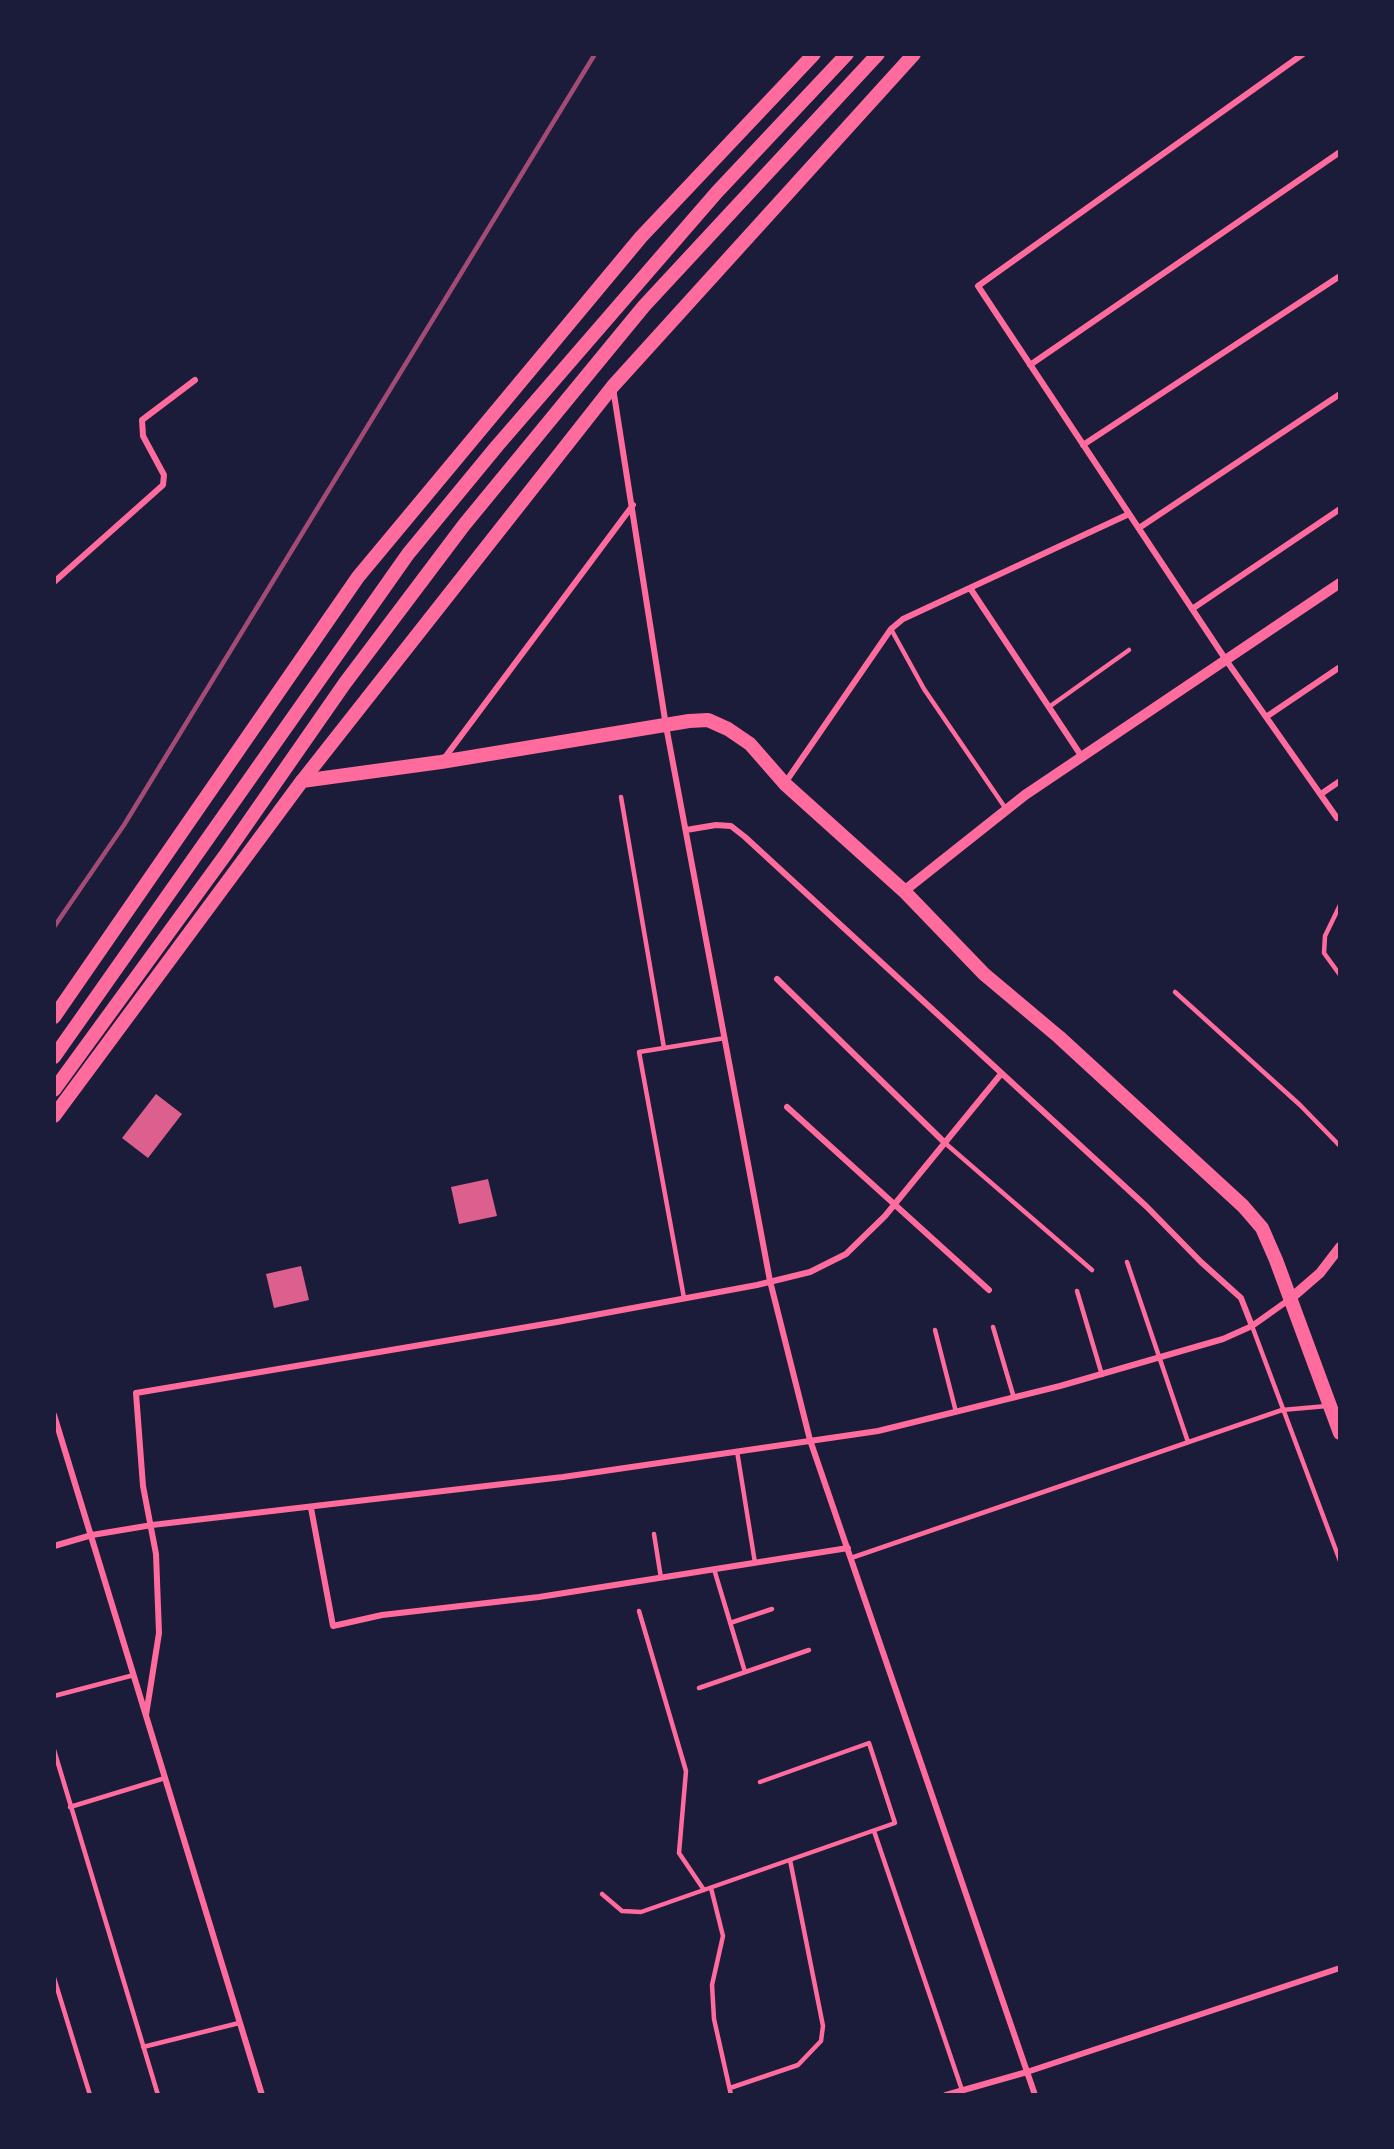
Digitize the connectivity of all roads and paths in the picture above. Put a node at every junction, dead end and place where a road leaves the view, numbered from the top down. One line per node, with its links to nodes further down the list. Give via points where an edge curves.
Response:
1 (814, 54): 43 (main road, via 641,237 358,578)
2 (847, 54): 46 (main road, via 717,192 408,554)
3 (878, 54): 48 (main road, via 644,306 464,525 345,683)
4 (914, 54): 10 (main road)
5 (1303, 54): 8 (street, via 978,286)
6 (1340, 152): 8 (street)
7 (1340, 276): 12 (street)
8 (1030, 365): 12 (street)
9 (195, 380): 17 (street, via 142,420 143,436 164,476 163,485)
10 (613, 386): 13 (street); 30 (main road)
11 (1340, 394): 16 (street)
12 (1083, 445): 15 (street)
13 (633, 505): 27 (street); 29 (street)
14 (1340, 509): 20 (street)
15 (1130, 514): 16 (street); 19 (street)
16 (1138, 528): 20 (street)
17 (54, 582)
18 (1340, 583): 23 (street)
19 (970, 588): 21 (street, via 903,619); 25 (street)
20 (1192, 609): 23 (street)
21 (891, 629): 32 (street); 35 (lane, via 924,689)
22 (1129, 650): 25 (lane)
23 (1226, 660): 26 (street); 28 (street)
24 (1340, 666): 26 (street)
25 (1049, 706): 28 (street)
26 (1266, 717): 33 (street)
27 (666, 726): 29 (main road); 32 (main road, via 708,720 728,729 750,744); 37 (street)
28 (1082, 757): 35 (street)
29 (441, 762): 30 (main road)
30 (302, 781): 50 (main road)
31 (1340, 781): 33 (street)
32 (785, 784): 38 (main road)
33 (1321, 794): 36 (street)
34 (621, 797): 45 (lane)
35 (1006, 809): 38 (street)
36 (1338, 818)
37 (686, 830): 44 (street); 47 (street, via 731,826)
38 (904, 891): 61 (main road, via 984,974 1059,1037 1243,1206 1262,1228)
39 (1340, 906): 40 (lane, via 1325,936 1324,953)
40 (1340, 975)
41 (777, 979): 51 (street)
42 (1175, 992): 52 (lane)
43 (54, 1017)
44 (725, 1038): 45 (lane); 57 (street)
45 (664, 1048): 60 (lane, via 639,1052)
46 (54, 1057)
47 (1001, 1074): 51 (street); 62 (street, via 1241,1298)
48 (54, 1090)
49 (787, 1107): 53 (street)
50 (54, 1116)
51 (945, 1143): 53 (street); 56 (lane)
52 (1340, 1146)
53 (893, 1206): 57 (street, via 846,1254 810,1272); 58 (street)
54 (1340, 1247): 61 (street, via 1320,1273)
55 (1127, 1263): 65 (lane)
56 (1092, 1270)
57 (770, 1281): 60 (street); 73 (street)
58 (989, 1290)
59 (1077, 1291): 66 (lane)
60 (684, 1298): 77 (street, via 136,1393 143,1486)
61 (1290, 1299): 62 (street); 68 (main road)
62 (1252, 1326): 65 (street, via 1223,1340); 69 (lane)
63 (993, 1327): 67 (lane)
64 (935, 1330): 70 (lane)
65 (1158, 1359): 66 (street); 74 (lane)
66 (1102, 1375): 67 (street)
67 (1014, 1398): 70 (street)
68 (1335, 1403): 69 (lane); 72 (main road)
69 (1282, 1410): 74 (lane); 83 (lane)
70 (956, 1412): 73 (street, via 878,1431)
71 (54, 1414): 79 (street)
72 (1340, 1432)
73 (810, 1440): 75 (street); 81 (street)
74 (1188, 1442): 82 (lane)
75 (737, 1451): 76 (street); 84 (lane)
76 (311, 1508): 77 (street); 86 (street, via 333,1626)
77 (152, 1525): 79 (street); 95 (street, via 159,1633)
78 (654, 1534): 86 (lane)
79 (92, 1535): 80 (street); 92 (street)
80 (54, 1546)
81 (848, 1548): 82 (street); 84 (street)
82 (851, 1558): 109 (street)
83 (1340, 1561)
84 (755, 1563): 85 (street)
85 (714, 1569): 86 (street); 89 (lane)
86 (661, 1578)
87 (772, 1609): 89 (lane)
88 (639, 1611): 103 (lane, via 686,1771 679,1853)
89 (730, 1623): 91 (lane)
90 (809, 1650): 91 (lane)
91 (744, 1672): 93 (lane)
92 (134, 1675): 94 (lane); 95 (street)
93 (699, 1688)
94 (54, 1696)
95 (146, 1715): 97 (street)
96 (54, 1750): 99 (lane)
97 (165, 1778): 99 (lane); 107 (street)
98 (760, 1782): 100 (lane, via 868,1743 895,1823)
99 (70, 1807): 108 (lane)
100 (873, 1831): 101 (lane); 111 (lane)
101 (790, 1860): 102 (lane); 110 (lane, via 823,2026 821,2041 798,2065)
102 (711, 1888): 103 (lane); 110 (lane, via 723,1936 712,1985 714,2019)
103 (704, 1890): 104 (lane, via 641,1912 622,1911)
104 (602, 1894)
105 (1340, 1968): 109 (street)
106 (54, 1978): 112 (lane)
107 (239, 2023): 108 (lane); 114 (street)
108 (143, 2047): 113 (lane)
109 (1027, 2072): 111 (street); 117 (street)
110 (730, 2088): 115 (lane)
111 (962, 2090): 116 (street)
112 (90, 2095)
113 (158, 2095)
114 (262, 2095)
115 (731, 2095)
116 (946, 2095)
117 (1035, 2095)

